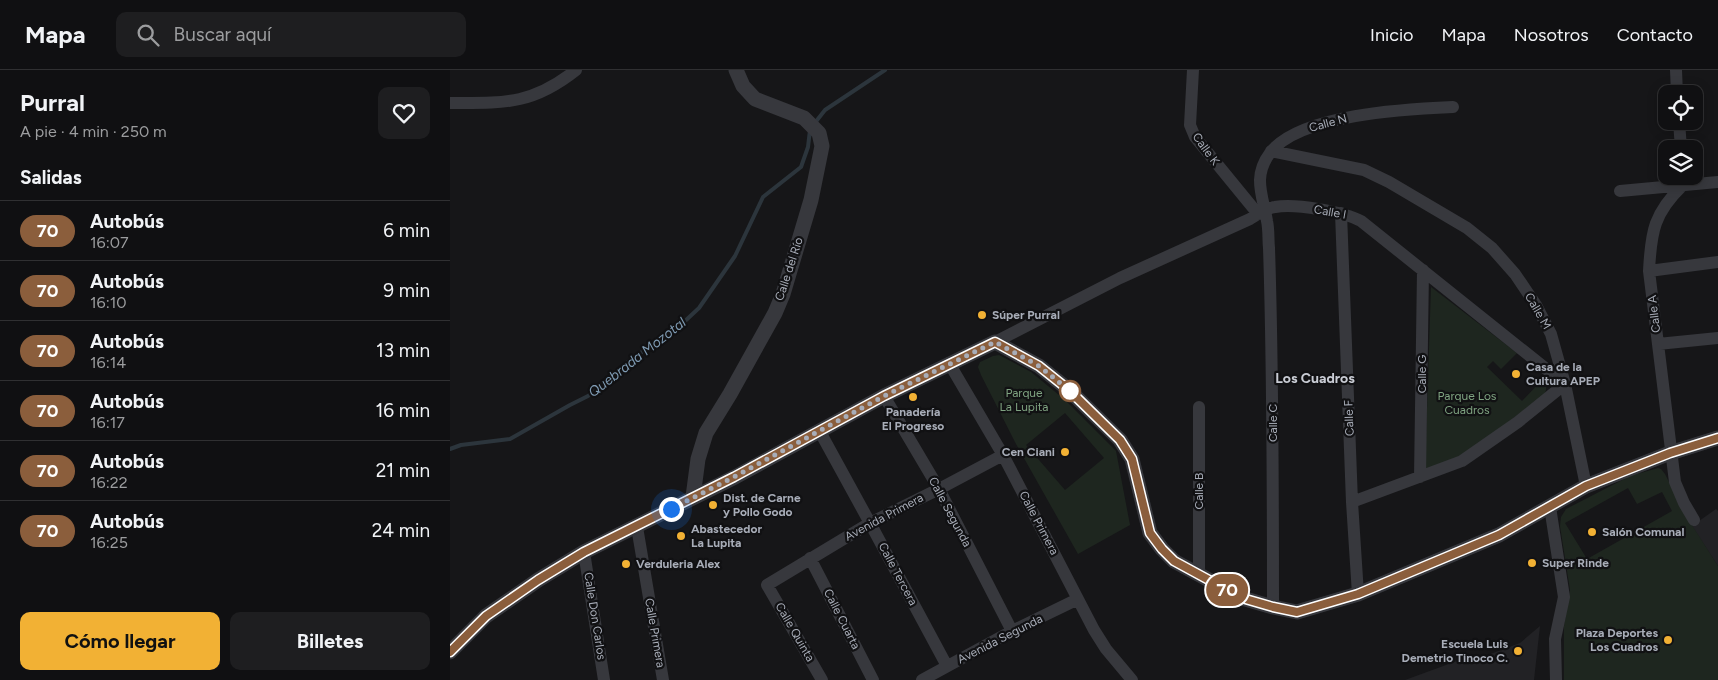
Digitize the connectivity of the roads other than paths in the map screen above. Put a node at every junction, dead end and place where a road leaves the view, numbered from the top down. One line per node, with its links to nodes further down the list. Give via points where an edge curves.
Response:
1 (576, 70): 6 (street, via 534,96 514,101)
2 (736, 70): 33 (street, Calle del Río, via 743,86 755,99 804,118 819,133 822,146 783,294 706,433 698,459)
3 (1193, 70): 14 (street, Calle K, via 1190,124 1195,137)
4 (1676, 70): 5 (street)
5 (1677, 85)
6 (450, 103)
7 (1453, 107): 8 (street, Calle N, via 1324,123 1295,134)
8 (1271, 151): 14 (street, via 1260,183); 23 (street, Calle M, via 1364,170 1467,228 1492,248 1515,274 1536,306 1551,334)
9 (1703, 182): 10 (street)
10 (1718, 182)
11 (1658, 185): 13 (street)
12 (1680, 185): 18 (street, Calle A, via 1656,220)
13 (1620, 191)
14 (1262, 212): 15 (street, Calle I, via 1276,206); 20 (street, Calle I, via 1120,278); 45 (street, Calle C, via 1268,224 1273,404)
15 (1341, 212): 17 (street, Calle I, via 1361,220); 34 (street, Calle F)
16 (1718, 262): 18 (street)
17 (1423, 270): 23 (street, Calle I); 30 (street, Calle G)
18 (1649, 271): 21 (street, Calle A)
19 (1718, 338): 21 (street)
20 (995, 342): 22 (street); 41 (street, via 1039,366 1069,390 1120,440 1132,459 1150,533 1174,561)
21 (1658, 344): 28 (street, Calle A)
22 (949, 363): 24 (street); 29 (street, Calle Primera)
23 (1565, 384): 30 (street, via 1462,461); 31 (street)
24 (884, 396): 26 (street); 32 (street, Calle Segunda)
25 (1198, 407): 41 (street, Calle B)
26 (819, 430): 33 (street); 37 (street, Calle Tercera)
27 (1718, 438): 28 (street)
28 (1670, 453): 31 (street); 36 (street, Calle A, via 1675,482)
29 (1003, 454): 32 (street, Avenida Primera); 44 (street, Calle Primera)
30 (1420, 477): 34 (street)
31 (1586, 486): 35 (street)
32 (939, 489): 37 (street, Avenida Primera); 46 (street, Calle Segunda)
33 (693, 497): 38 (street)
34 (1352, 502): 43 (street, Calle F)
35 (1550, 507): 43 (street, via 1499,535); 55 (street, via 1564,597 1555,639)
36 (1694, 520)
37 (870, 523): 40 (street, Avenida Primera); 48 (street, Calle Tercera)
38 (637, 527): 39 (street); 50 (street, Calle Primera)
39 (584, 552): 47 (street, via 486,616); 49 (street, Calle Don Carlos)
40 (810, 558): 42 (street, Avenida Primera); 52 (street, Calle Cuarta)
41 (1199, 575): 45 (street, via 1242,598)
42 (768, 585): 51 (street, Calle Quinta)
43 (1358, 594): 45 (street, via 1297,612)
44 (1078, 599): 46 (street, Avenida Segunda); 54 (street, Calle Primera, via 1106,649)
45 (1273, 607)
46 (1012, 631): 48 (street, Avenida Segunda)
47 (450, 652)
48 (947, 666): 53 (street, Avenida Segunda)
49 (604, 680)
50 (663, 680)
51 (822, 680)
52 (873, 680)
53 (922, 680)
54 (1132, 680)
55 (1556, 680)

